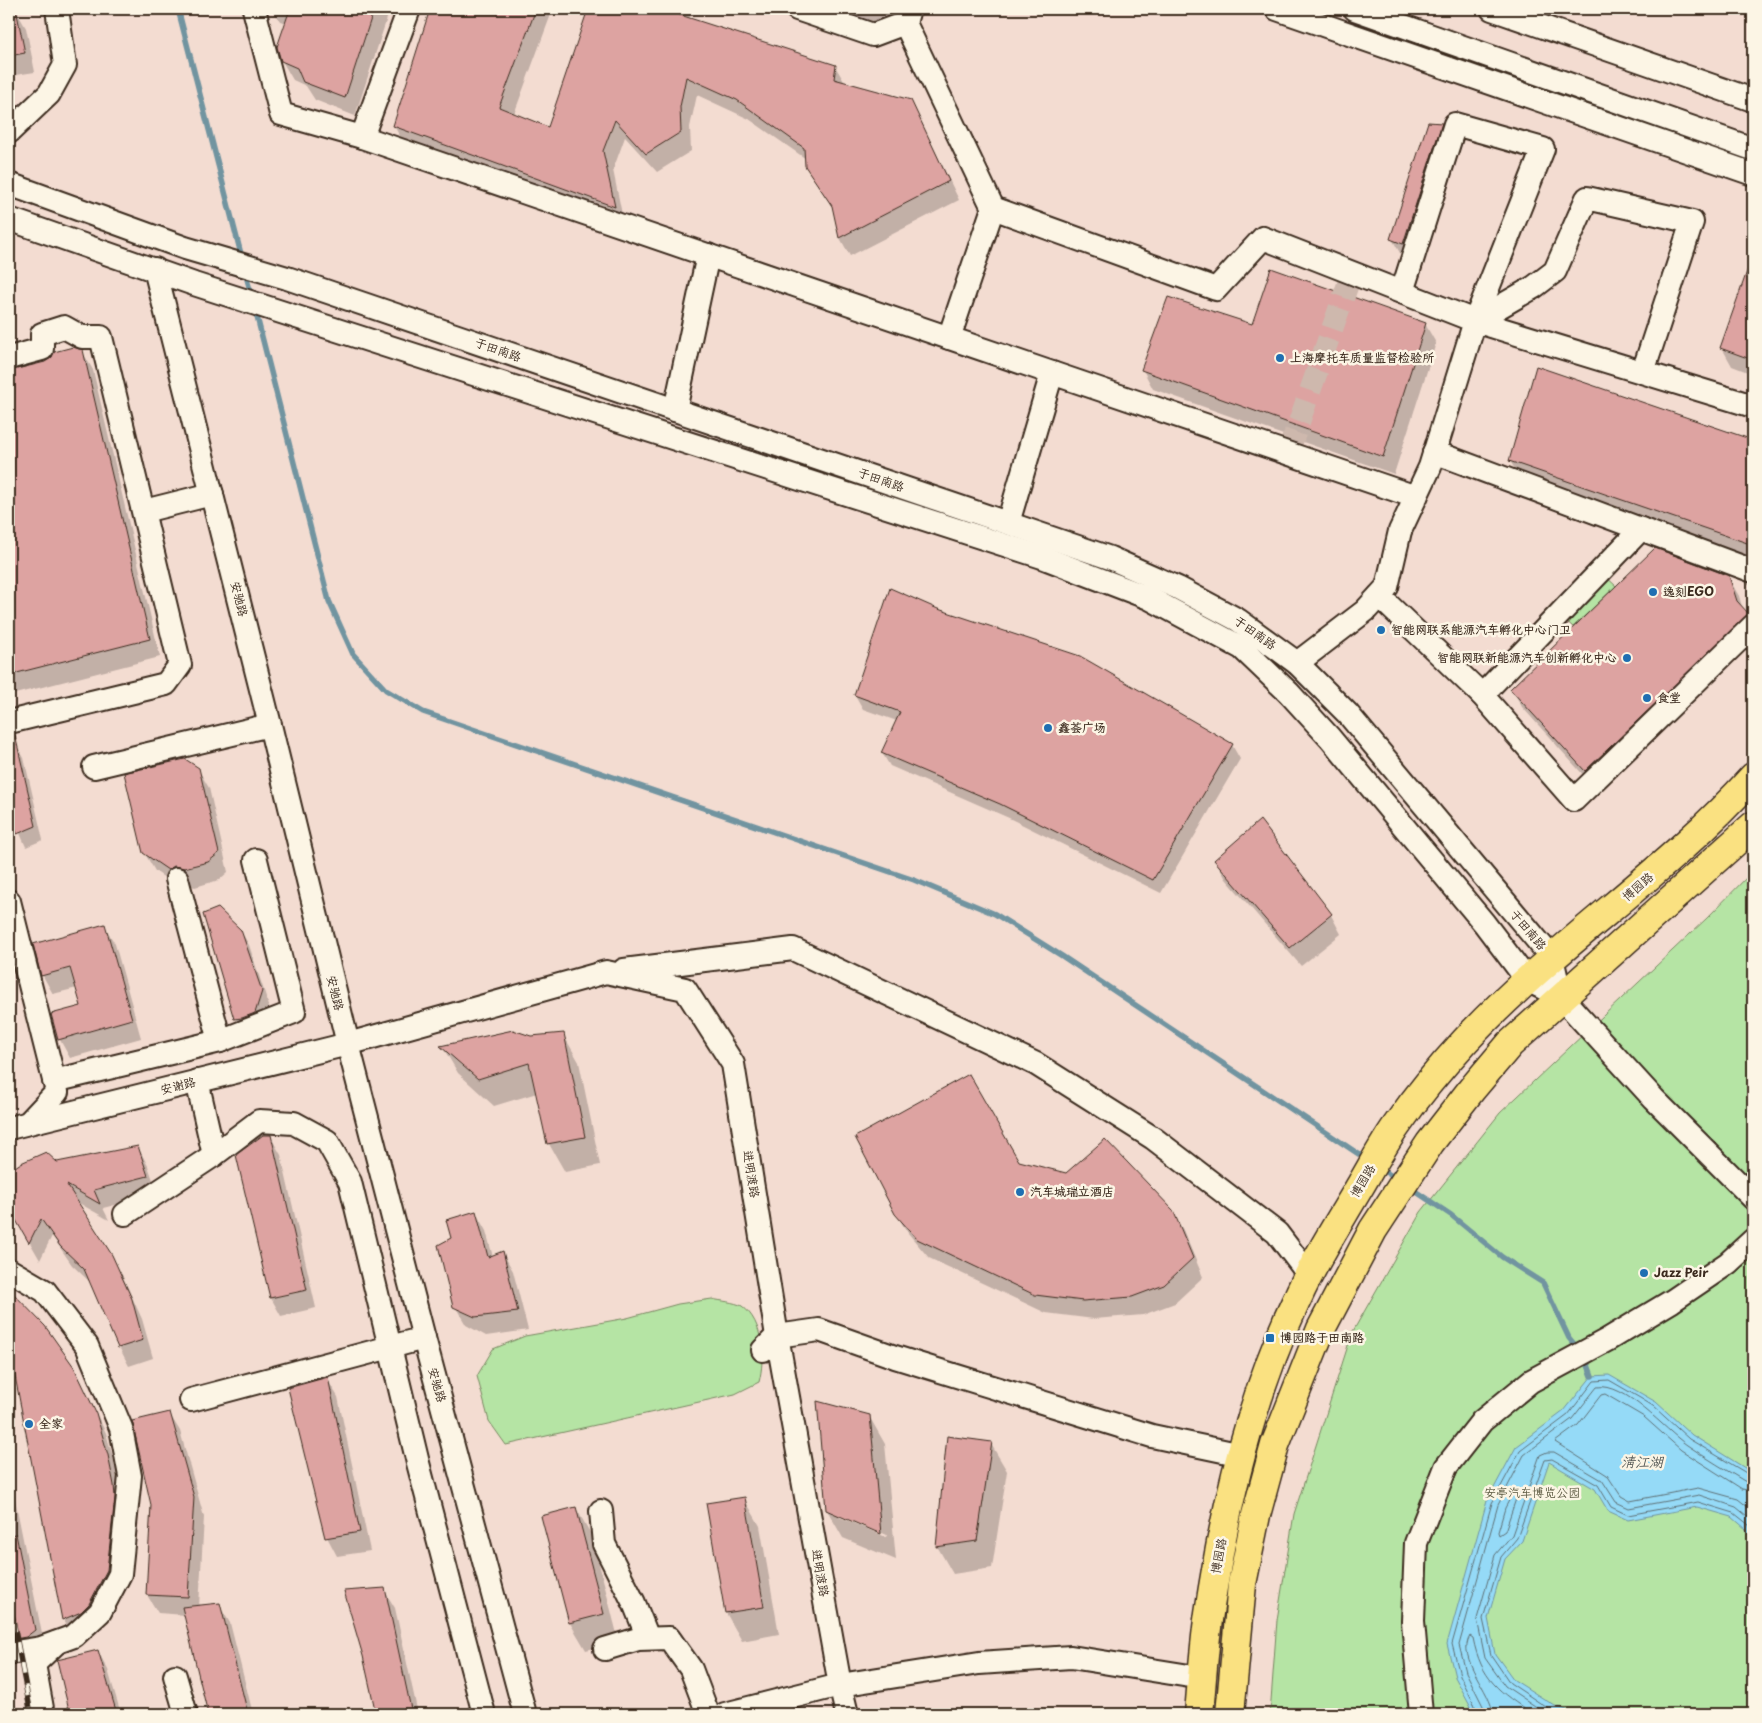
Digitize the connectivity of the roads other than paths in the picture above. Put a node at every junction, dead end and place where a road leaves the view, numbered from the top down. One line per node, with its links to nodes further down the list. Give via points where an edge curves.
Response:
1 (57, 9): 10 (street, via 65,65 48,94)
2 (254, 9): 11 (street, via 281,114)
3 (409, 9): 11 (street)
4 (797, 9): 8 (street, via 874,35)
5 (1277, 9): 13 (street)
6 (1354, 9): 12 (street)
7 (1492, 9): 9 (street)
8 (907, 16): 15 (street)
9 (1753, 100)
10 (9, 132)
11 (362, 137): 17 (street)
12 (1753, 149)
13 (1753, 174)
14 (9, 184): 26 (street, 于田南路, via 185,248 287,278)
15 (993, 208): 19 (street, via 1216,289 1263,238); 21 (street)
16 (9, 219): 18 (street, 于田南路)
17 (708, 255): 21 (street); 26 (street)
18 (155, 269): 29 (street, 安驰路); 32 (street, 于田南路)
19 (1402, 292): 20 (street); 20 (street, via 1456,124 1543,149)
20 (1475, 321): 23 (street); 23 (street, via 1555,271 1587,198 1692,222); 27 (street)
21 (949, 338): 24 (street)
22 (9, 358): 31 (street, via 42,349 42,334 64,327 82,337 101,337)
23 (1644, 372): 25 (street)
24 (1052, 373): 30 (street); 33 (street)
25 (1753, 406)
26 (674, 410): 28 (street, 于田南路)
27 (1434, 452): 30 (street); 34 (street)
28 (916, 492): 32 (street); 33 (street, 于田南路)
29 (212, 494): 31 (street); 41 (street, 安驰路)
30 (1416, 496): 36 (street, via 1400,531 1387,587)
31 (144, 512): 40 (street, via 180,665 166,684)
32 (911, 514): 50 (street, 于田南路, via 1042,557 1149,598 1242,648 1330,738 1484,923)
33 (1008, 523): 38 (street, 于田南路, via 1110,558 1178,588 1238,620)
34 (1641, 529): 35 (street); 39 (street)
35 (1753, 571)
36 (1379, 596): 38 (street, via 1365,611); 39 (street)
37 (1753, 626): 39 (street, via 1574,800)
38 (1296, 663): 48 (street, 于田南路, via 1348,714)
39 (1482, 695)
40 (9, 722)
41 (270, 725): 42 (street); 53 (street, 安驰路)
42 (94, 767)
43 (1753, 777): 48 (main road, 博园路, via 1730,803 1631,894)
44 (1753, 826): 51 (main road)
45 (256, 860): 52 (street, via 294,1012)
46 (177, 879): 52 (street)
47 (9, 901): 54 (street)
48 (1552, 958): 50 (main road, 博园路); 51 (street, 于田南路)
49 (606, 972): 53 (street, 进明渡路); 62 (street, via 793,949 1044,1069 1153,1138 1278,1233); 64 (street, 进明渡路, via 685,989 733,1064)
50 (1527, 980): 51 (street, 于田南路); 62 (main road, 博园路, via 1464,1042 1397,1125)
51 (1560, 997): 58 (street, via 1654,1099); 84 (main road, via 1510,1044 1430,1143 1373,1230 1321,1329 1275,1445 1256,1515 1242,1584)
52 (220, 1041): 54 (street)
53 (348, 1044): 55 (street, 安谢路); 63 (street, 安驰路)
54 (54, 1081): 56 (street, via 56,1092)
55 (197, 1081): 56 (street, 安谢路); 57 (street)
56 (18, 1126)
57 (214, 1155): 59 (street); 65 (street, via 259,1121 294,1123 327,1141 350,1182)
58 (1753, 1198)
59 (126, 1214)
60 (1753, 1240): 85 (street, via 1728,1263 1672,1301 1531,1381 1482,1422 1446,1467 1416,1543 1413,1621)
61 (9, 1270): 70 (street, via 45,1290 87,1346 121,1428 130,1476 120,1574 100,1612 74,1636)
62 (1309, 1275): 67 (main road, 博园路, via 1272,1358)
63 (424, 1338): 65 (street); 79 (street, 安驰路)
64 (770, 1343): 67 (street, via 819,1330 1152,1436); 75 (street, 进明渡路)
65 (391, 1347): 66 (street); 78 (street)
66 (191, 1400)
67 (1242, 1455): 74 (main road, 博园路, via 1218,1557)
68 (601, 1511): 69 (street, via 604,1544)
69 (648, 1638): 71 (street); 80 (street, via 669,1638 691,1669)
70 (56, 1642): 72 (street, via 42,1648); 76 (street, via 34,1664)
71 (605, 1649)
72 (9, 1653)
73 (175, 1676): 77 (street)
74 (1202, 1678): 75 (street, via 1071,1657 979,1663); 83 (main road, 博园路)
75 (840, 1686): 81 (street); 82 (street, 进明渡路)
76 (43, 1714)
77 (186, 1714)
78 (484, 1714)
79 (525, 1714)
80 (708, 1714)
81 (724, 1714)
82 (847, 1714)
83 (1199, 1714)
84 (1230, 1714)
85 (1421, 1714)

